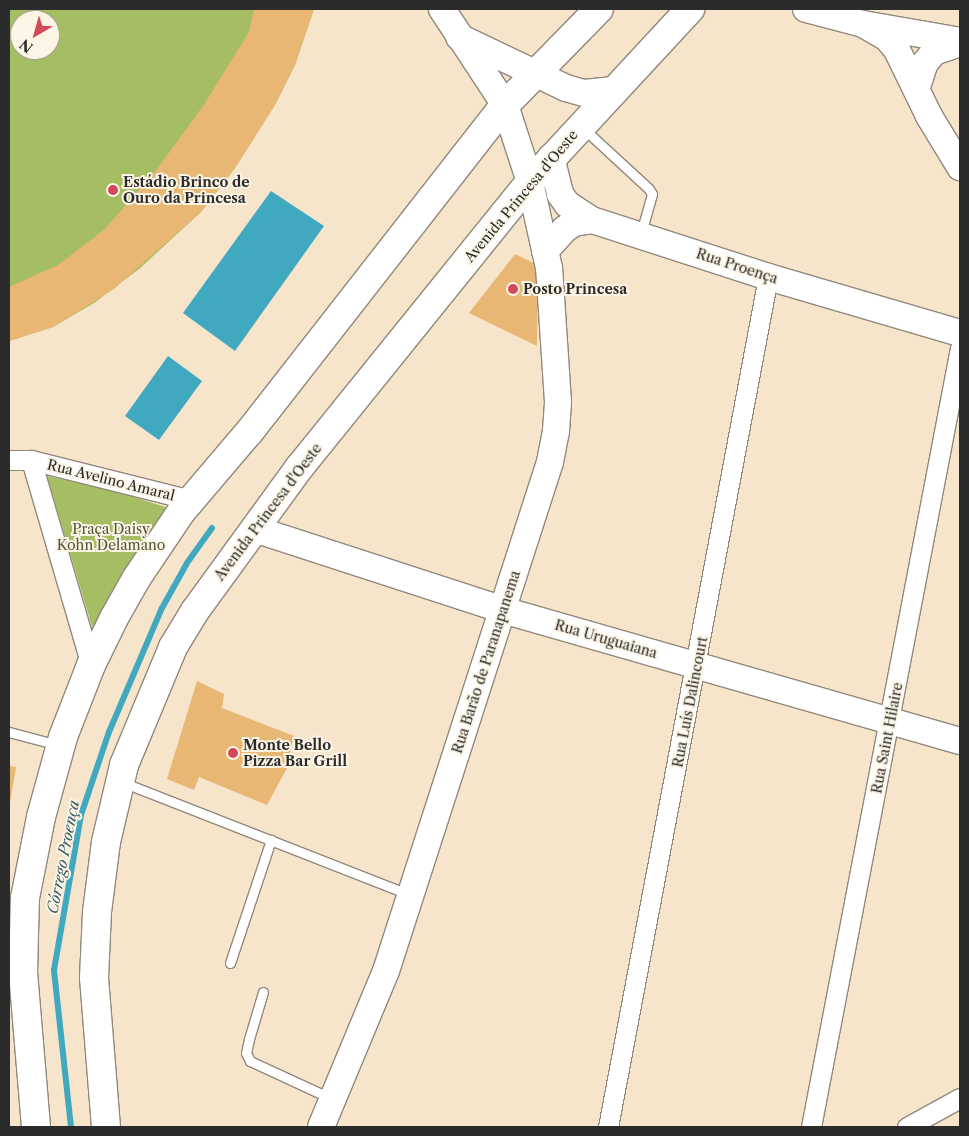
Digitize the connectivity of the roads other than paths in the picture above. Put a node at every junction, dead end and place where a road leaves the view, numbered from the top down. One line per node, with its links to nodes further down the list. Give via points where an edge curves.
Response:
1 (442, 9): 6 (main road, Rua Barão de Paranapanema)
2 (600, 9): 8 (main road)
3 (690, 9): 10 (main road, Avenida Princesa d'Oeste)
4 (806, 9): 5 (main road)
5 (863, 24): 7 (main road); 9 (main road, via 886,38 897,50)
6 (456, 35): 8 (main road); 11 (main road, Rua Barão de Paranapanema)
7 (960, 42): 9 (main road, via 934,52 925,63)
8 (536, 72): 10 (main road, via 566,88 584,93); 11 (main road)
9 (917, 87): 14 (main road)
10 (614, 90): 12 (main road, Avenida Princesa d'Oeste)
11 (505, 105): 15 (main road, Rua Barão de Paranapanema); 24 (main road, via 250,431)
12 (580, 126): 13 (main road, Avenida Princesa d'Oeste); 17 (lane, via 652,194)
13 (551, 157): 15 (main road, Avenida Princesa d'Oeste); 16 (main road, Rua Proença, via 560,194 567,204)
14 (960, 167)
15 (530, 182): 18 (main road, Rua Barão de Paranapanema); 25 (main road, Avenida Princesa d'Oeste, via 299,468)
16 (592, 220): 17 (main road, Rua Proença); 18 (main road, via 565,229)
17 (640, 236): 19 (main road, Rua Proença)
18 (545, 251): 26 (main road, Rua Barão de Paranapanema, via 558,402 556,431 550,462)
19 (768, 277): 20 (main road, Rua Proença); 28 (street, Rua Luís Dalincourt)
20 (960, 333)
21 (960, 348): 29 (street, Rua Saint Hilaire)
22 (9, 460): 23 (street, Rua Avelino Amaral)
23 (31, 460): 24 (street, Rua Avelino Amaral); 27 (street, Rua Avelino Amaral)
24 (191, 500): 27 (main road, via 136,579)
25 (254, 529): 26 (main road, Rua Uruguaiana); 33 (main road, Avenida Princesa d'Oeste, via 173,648)
26 (503, 610): 28 (main road, Rua Uruguaiana); 35 (main road, Rua Barão de Paranapanema)
27 (91, 665): 32 (main road)
28 (697, 665): 29 (main road, Rua Uruguaiana); 44 (street, Rua Luís Dalincourt)
29 (891, 721): 31 (main road, Rua Uruguaiana); 45 (street, Rua Saint Hilaire)
30 (9, 732): 32 (lane)
31 (960, 741)
32 (61, 746): 37 (main road, via 40,817)
33 (120, 781): 34 (lane); 42 (main road, Avenida Princesa d'Oeste, via 106,842 95,950 94,978)
34 (271, 840): 35 (lane); 36 (lane)
35 (410, 895): 40 (main road, Rua Barão de Paranapanema, via 386,971)
36 (230, 963)
37 (16, 967): 41 (main road)
38 (263, 992): 40 (lane, via 246,1053 250,1061)
39 (960, 1098): 46 (street)
40 (335, 1100): 43 (main road, Rua Barão de Paranapanema)
41 (36, 1127)
42 (106, 1127)
43 (321, 1127)
44 (608, 1127)
45 (811, 1127)
46 (907, 1127)

